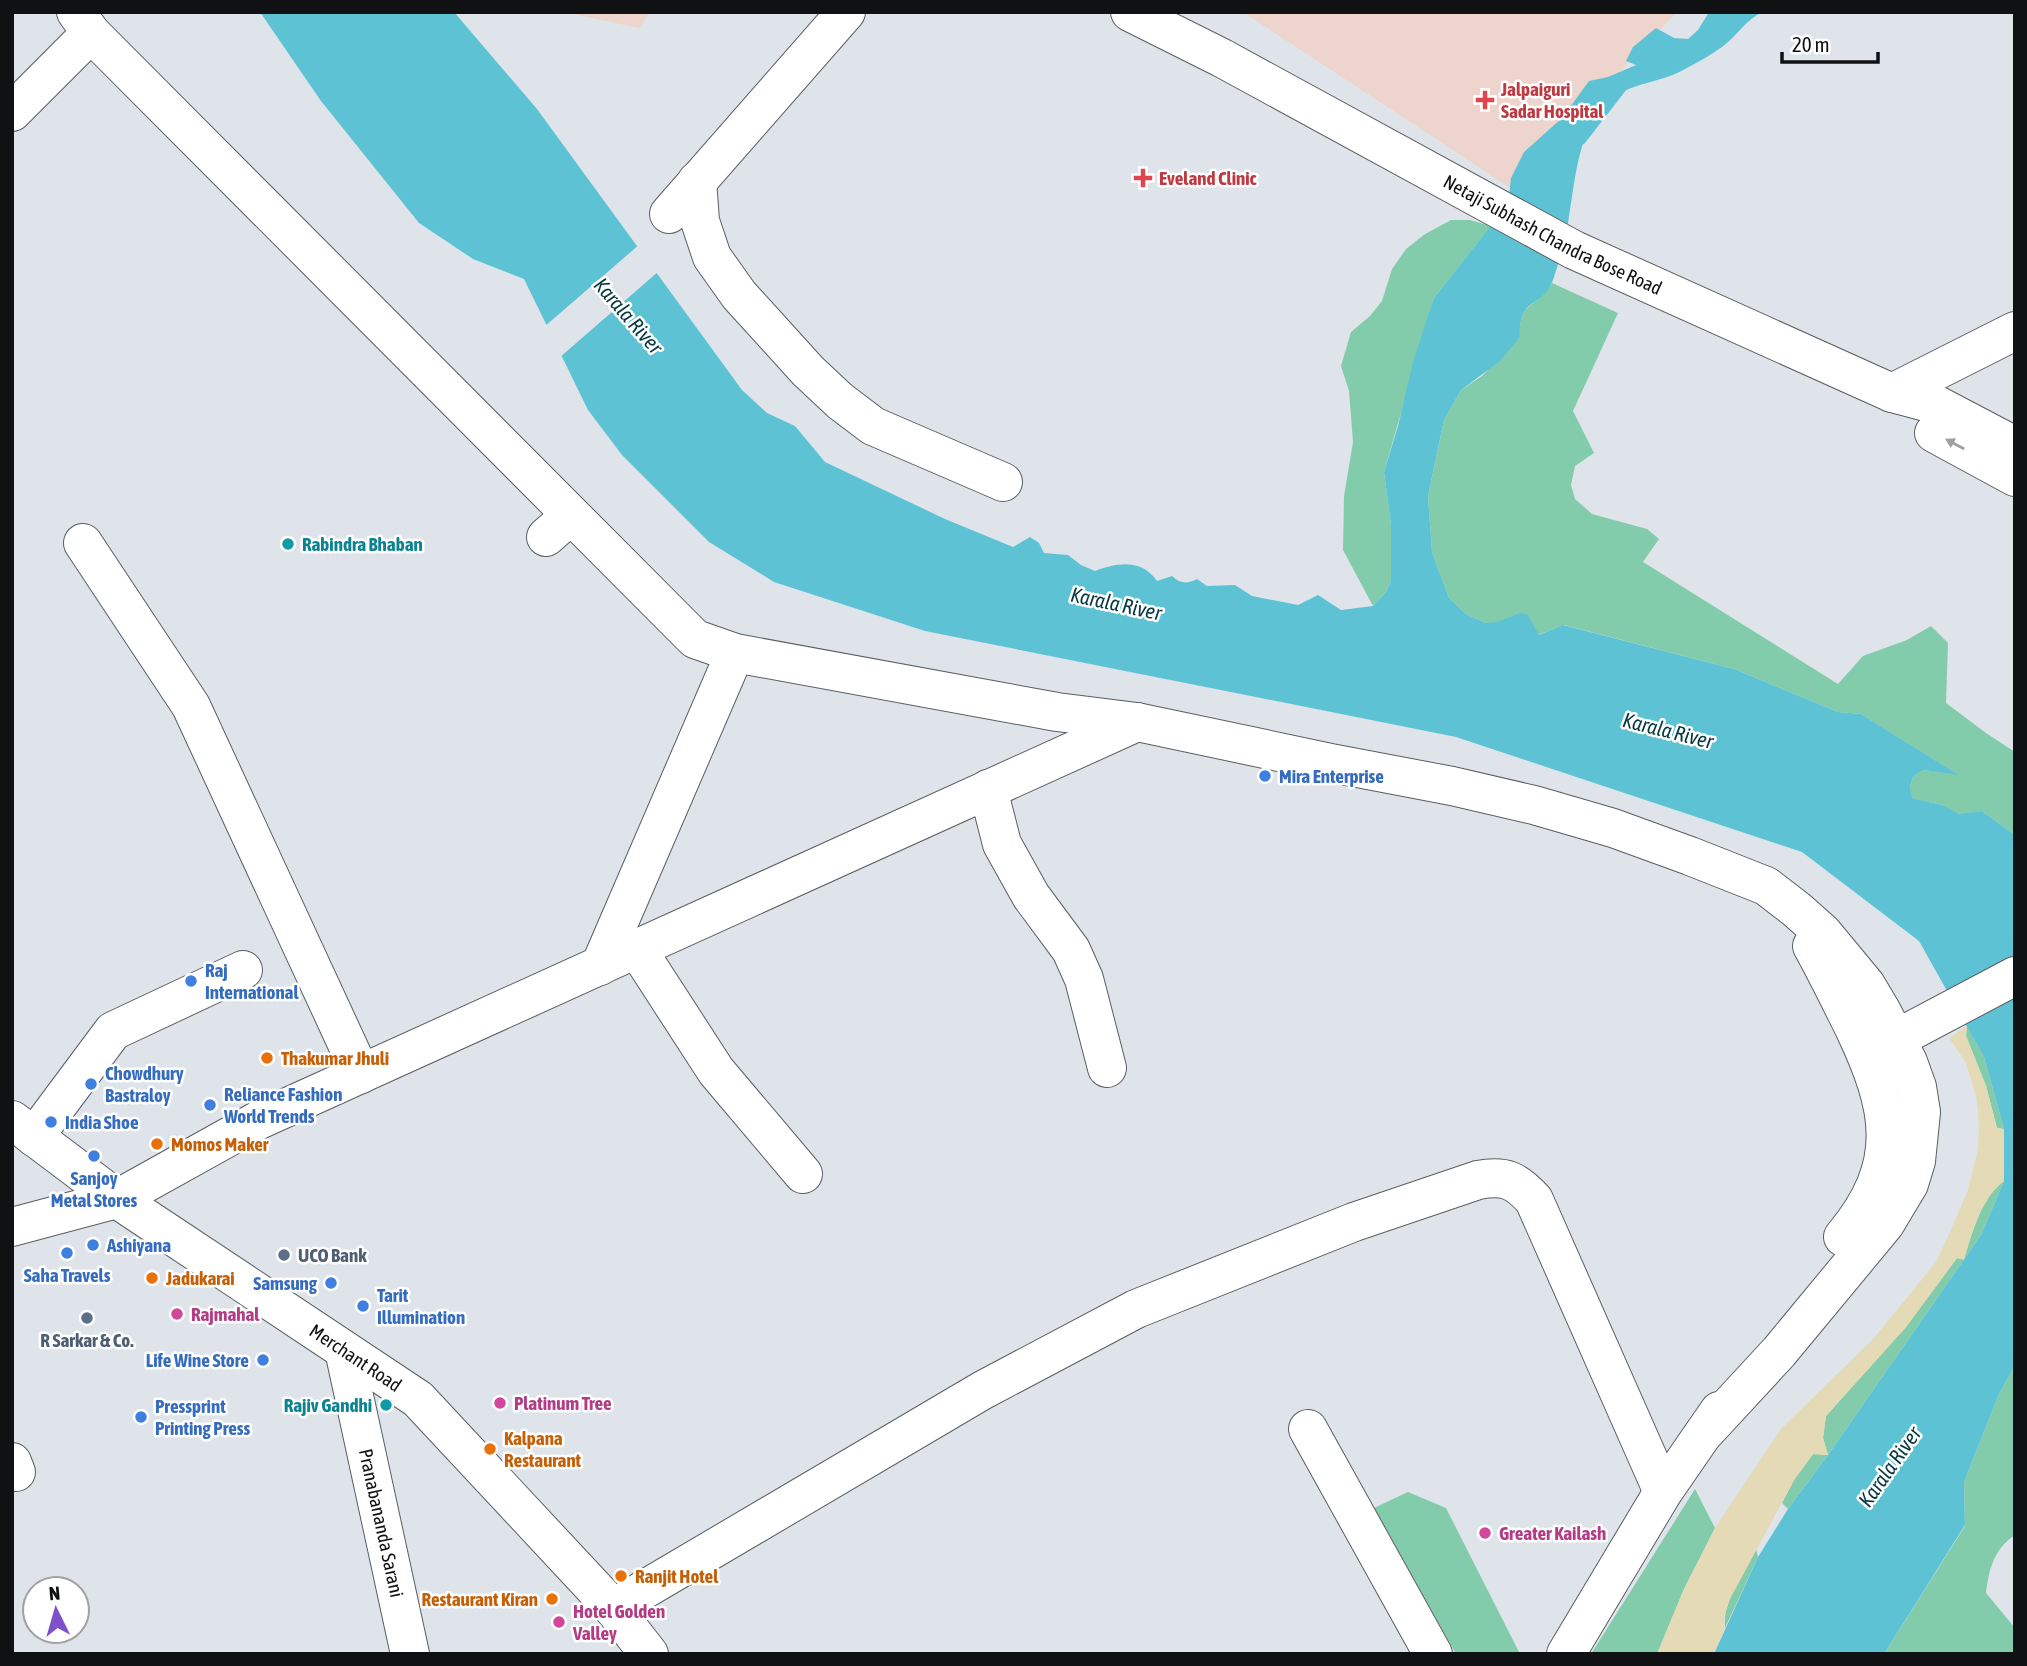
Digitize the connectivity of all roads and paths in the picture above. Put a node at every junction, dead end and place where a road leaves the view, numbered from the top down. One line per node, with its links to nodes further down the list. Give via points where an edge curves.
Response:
1 (846, 12): 7 (street)
2 (1130, 12): 5 (street, Netaji Subhash Chandra Bose Road)
3 (1174, 12): 5 (street, Netaji Subhash Chandra Bose Road)
4 (84, 23): 6 (street); 15 (street, via 301,263 559,526 695,639)
5 (1222, 58): 10 (street, Netaji Subhash Chandra Bose Road, via 1574,250)
6 (12, 112)
7 (697, 181): 8 (street); 13 (street, via 700,221 712,257 739,295 808,371 873,426)
8 (669, 214)
9 (2015, 331): 10 (street)
10 (1892, 393): 11 (street, Netaji Subhash Chandra Bose Road, via 1937,405); 12 (street, Netaji Subhash Chandra Bose Road, one-way to 10, via 1926,429)
11 (2015, 446)
12 (2015, 477)
13 (1003, 482)
14 (83, 543): 25 (street, via 191,706)
15 (735, 653): 16 (street, via 1057,712); 20 (street)
16 (1137, 722): 17 (street); 18 (street, via 1534,805 1613,828)
17 (988, 789): 19 (street); 24 (street, via 1002,844 1031,896 1071,950 1084,979)
18 (1766, 886): 23 (street, via 1814,925); 32 (street, via 1811,946 1863,1048 1880,1089 1884,1156 1871,1199 1859,1218 1820,1266)
19 (637, 949): 20 (street); 27 (street, via 716,1071)
20 (600, 966): 25 (street)
21 (243, 971): 26 (street, via 113,1031)
22 (2015, 976): 23 (street)
23 (1905, 1035): 32 (street, via 1921,1112 1909,1184 1885,1224 1779,1352)
24 (1107, 1068)
25 (361, 1074): 28 (street, via 259,1120)
26 (23, 1129): 28 (street, Merchant Road)
27 (803, 1174)
28 (117, 1199): 29 (street); 30 (street, Merchant Road)
29 (12, 1227)
30 (344, 1350): 34 (street, Merchant Road, via 418,1399); 35 (street, Pranabananda Sarani)
31 (1308, 1429): 37 (street)
32 (1706, 1431): 33 (street)
33 (1663, 1492): 34 (street, via 1534,1200 1511,1180 1496,1177 1354,1222 1136,1309 983,1390); 38 (street)
34 (613, 1608): 36 (street, Merchant Road)
35 (410, 1654)
36 (649, 1654)
37 (1433, 1654)
38 (1566, 1654)

